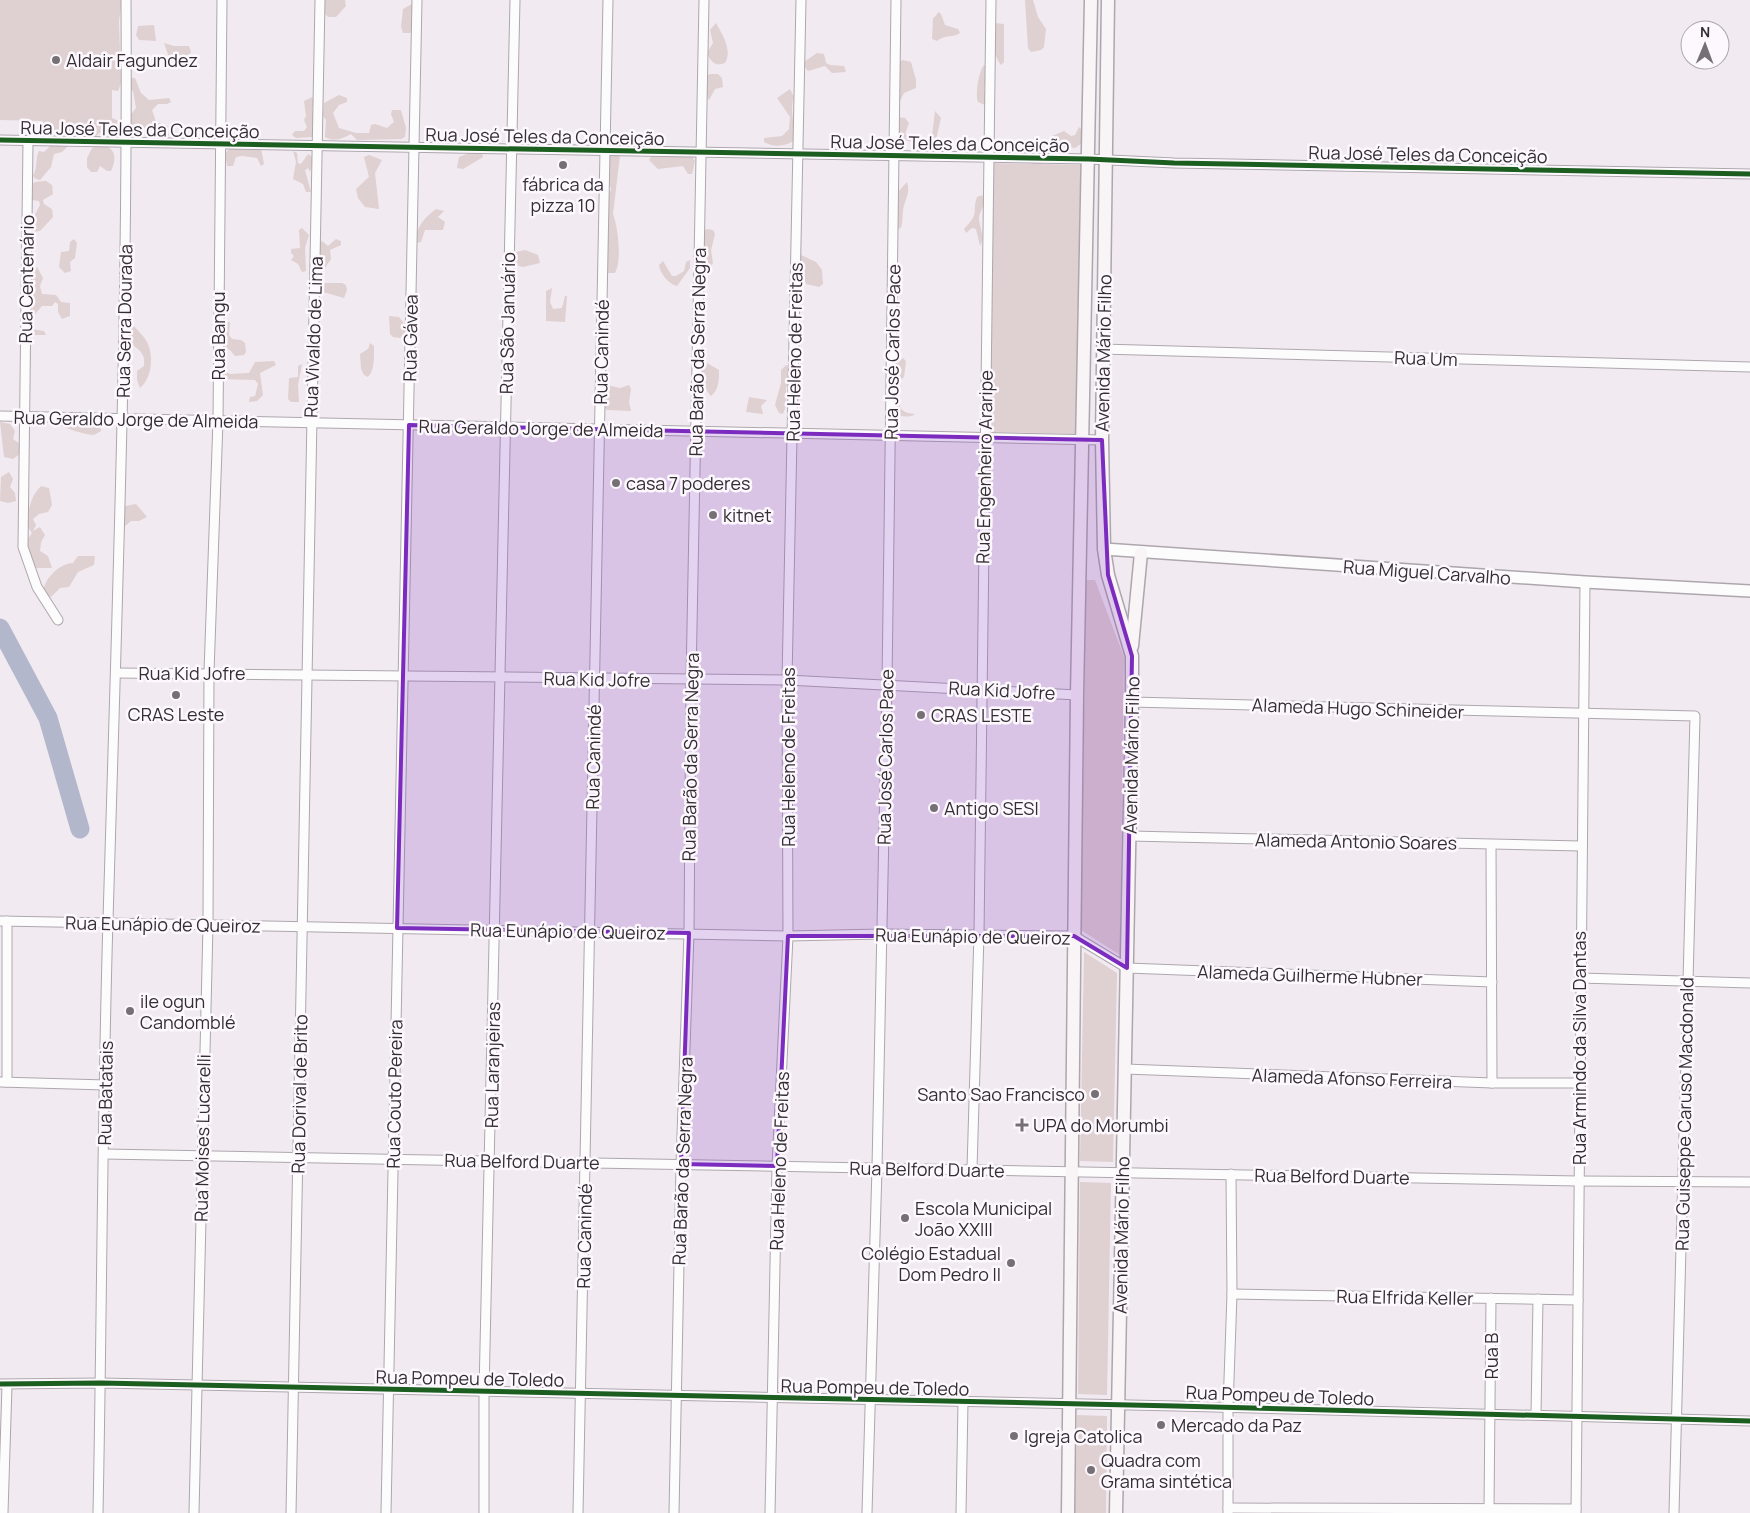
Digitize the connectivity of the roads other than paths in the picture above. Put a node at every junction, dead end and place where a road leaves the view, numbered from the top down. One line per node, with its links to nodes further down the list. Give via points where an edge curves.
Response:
1 (126, 0): 15 (street, Rua Serra Dourada)
2 (222, 0): 16 (street, Rua Bangu)
3 (320, 0): 17 (street, Rua Vivaldo de Lima)
4 (417, 0): 18 (street, Rua Gávea)
5 (515, 0): 19 (street, Rua São Januário)
6 (608, 0): 20 (street, Rua Canindé)
7 (704, 0): 21 (street, Rua Barão da Serra Negra)
8 (801, 0): 22 (street, Rua Heleno de Freitas)
9 (896, 0): 23 (street, Rua José Carlos Pace)
10 (991, 0): 24 (street, Rua Engenheiro Araripe)
11 (1091, 0): 25 (main road, Avenida Mário Filho)
12 (1108, 0): 26 (main road, Avenida Mário Filho)
13 (0, 140): 14 (street, Rua José Teles da Conceição)
14 (28, 141): 15 (street, Rua José Teles da Conceição); 31 (street, Rua Centenário)
15 (127, 142): 16 (street, Rua José Teles da Conceição); 32 (street, Rua Serra Dourada)
16 (219, 144): 17 (street, Rua José Teles da Conceição); 33 (street, Rua Bangu)
17 (319, 146): 18 (street, Rua José Teles da Conceição); 34 (street, Rua Vivaldo de Lima)
18 (414, 147): 19 (street, Rua José Teles da Conceição); 35 (street, Rua Gávea)
19 (511, 149): 20 (street, Rua José Teles da Conceição); 36 (street, Rua São Januário)
20 (604, 151): 21 (street, Rua José Teles da Conceição); 37 (street, Rua Canindé)
21 (701, 152): 22 (street, Rua José Teles da Conceição); 38 (street, Rua Barão da Serra Negra)
22 (798, 154): 23 (street, Rua José Teles da Conceição); 39 (street, Rua Heleno de Freitas)
23 (894, 155): 24 (street, Rua José Teles da Conceição); 40 (street, Rua José Carlos Pace)
24 (988, 157): 25 (street, Rua José Teles da Conceição); 41 (street, Rua Engenheiro Araripe)
25 (1089, 159): 26 (street, Rua José Teles da Conceição); 42 (main road, Avenida Mário Filho)
26 (1105, 159): 27 (street, Rua José Teles da Conceição); 28 (main road, Avenida Mário Filho)
27 (1750, 174)
28 (1102, 349): 29 (street, Rua Um); 43 (main road, Avenida Mário Filho)
29 (1750, 367)
30 (0, 416): 31 (street, Rua Geraldo Jorge de Almeida)
31 (24, 417): 32 (street, Rua Geraldo Jorge de Almeida); 48 (street, Rua Centenário, via 23,547 37,588)
32 (122, 420): 33 (street, Rua Geraldo Jorge de Almeida); 51 (street, Rua Serra Dourada)
33 (218, 421): 34 (street, Rua Geraldo Jorge de Almeida); 50 (street, Rua Bangu)
34 (311, 423): 35 (street, Rua Geraldo Jorge de Almeida); 52 (street, Rua Vivaldo de Lima)
35 (408, 425): 36 (street, Rua Geraldo Jorge de Almeida); 53 (street, Rua Gávea)
36 (505, 427): 37 (street, Rua Geraldo Jorge de Almeida); 54 (street, Rua São Januário)
37 (599, 429): 38 (street, Rua Geraldo Jorge de Almeida); 55 (street, Rua Canindé)
38 (696, 431): 39 (street, Rua Geraldo Jorge de Almeida); 56 (street, Rua Barão da Serra Negra)
39 (792, 434): 40 (street, Rua Geraldo Jorge de Almeida); 57 (street, Rua Heleno de Freitas)
40 (890, 436): 41 (street, Rua Geraldo Jorge de Almeida); 58 (street, Rua José Carlos Pace)
41 (984, 438): 42 (street, Rua Geraldo Jorge de Almeida); 59 (street, Rua Engenheiro Araripe)
42 (1082, 440): 43 (street, Rua Geraldo Jorge de Almeida); 60 (main road, Avenida Mário Filho)
43 (1102, 440): 44 (main road, Avenida Mário Filho)
44 (1104, 549): 45 (street, Rua Miguel Carvalho); 49 (main road, Avenida Mário Filho, via 1108,576)
45 (1141, 553): 46 (street, Rua Miguel Carvalho); 49 (main road)
46 (1585, 582): 47 (street, Rua Miguel Carvalho); 62 (street, Rua Armindo da Silva Dantas)
47 (1750, 591)
48 (58, 620)
49 (1132, 656): 61 (main road, Avenida Mário Filho)
50 (210, 672): 51 (street, Rua Kid Jofre); 52 (street, Rua Kid Jofre); 69 (street, Rua Moises Lucarelli)
51 (117, 673): 68 (street, Rua Batatais)
52 (306, 675): 53 (street, Rua Kid Jofre); 70 (street, Rua Dorival de Brito)
53 (403, 676): 54 (street, Rua Kid Jofre); 71 (street, Rua Couto Pereira)
54 (500, 677): 55 (street, Rua Kid Jofre); 72 (street, Rua Laranjeiras)
55 (594, 679): 56 (street, Rua Kid Jofre); 73 (street, Rua Canindé)
56 (691, 680): 57 (street, Rua Kid Jofre); 74 (street, Rua Barão da Serra Negra)
57 (787, 680): 58 (street, Rua Kid Jofre); 77 (street, Rua Heleno de Freitas)
58 (887, 684): 59 (street, Rua Kid Jofre); 75 (street, Rua José Carlos Pace)
59 (982, 689): 60 (street, Rua Kid Jofre); 76 (street, Rua Engenheiro Araripe)
60 (1077, 694): 78 (main road, Avenida Mário Filho)
61 (1132, 702): 62 (street, Alameda Hugo Schineider); 64 (main road, Avenida Mário Filho)
62 (1585, 714): 63 (street, Alameda Hugo Schineider); 66 (street, Rua Armindo da Silva Dantas)
63 (1695, 716): 81 (street, Rua Guiseppe Caruso Macdonald)
64 (1130, 836): 65 (street, Alameda Antonio Soares); 79 (main road, Avenida Mário Filho)
65 (1491, 845): 66 (street, Alameda Antonio Soares); 82 (street)
66 (1581, 846): 80 (street, Rua Armindo da Silva Dantas)
67 (4, 921): 68 (street, Rua Eunápio de Queiroz); 85 (street)
68 (108, 922): 69 (street, Rua Eunápio de Queiroz); 88 (street, Rua Batatais)
69 (208, 925): 70 (street, Rua Eunápio de Queiroz); 90 (street, Rua Moises Lucarelli)
70 (303, 928): 71 (street, Rua Eunápio de Queiroz); 91 (street, Rua Dorival de Brito)
71 (397, 928): 72 (street, Rua Eunápio de Queiroz); 92 (street, Rua Couto Pereira)
72 (495, 929): 73 (street, Rua Eunápio de Queiroz); 93 (street, Rua Laranjeiras)
73 (590, 932): 74 (street, Rua Eunápio de Queiroz); 94 (street, Rua Canindé)
74 (689, 933): 77 (street, Rua Eunápio de Queiroz); 95 (street, Rua Barão da Serra Negra)
75 (882, 934): 76 (street, Rua Eunápio de Queiroz); 77 (street, Rua Eunápio de Queiroz); 97 (street, Rua José Carlos Pace)
76 (979, 934): 78 (street, Rua Eunápio de Queiroz); 98 (street, Rua Engenheiro Araripe)
77 (788, 936): 96 (street, Rua Heleno de Freitas)
78 (1074, 936): 79 (street, Rua Eunápio de Queiroz); 99 (main road, Avenida Mário Filho)
79 (1127, 968): 82 (street, Alameda Guilherme Hubner); 84 (main road, Avenida Mário Filho)
80 (1580, 978): 81 (street); 87 (street, Rua Armindo da Silva Dantas)
81 (1687, 979): 83 (street); 103 (street, Rua Guiseppe Caruso Macdonald)
82 (1492, 982): 86 (street)
83 (1750, 983)
84 (1125, 1069): 86 (street, Alameda Afonso Ferreira); 100 (main road, Avenida Mário Filho)
85 (4, 1082): 88 (street)
86 (1492, 1083): 87 (street, Alameda Afonso Ferreira)
87 (1579, 1083): 102 (street, Rua Armindo da Silva Dantas)
88 (106, 1084): 89 (street, Rua Batatais)
89 (104, 1154): 90 (street, Rua Belford Duarte); 109 (street, Rua Batatais)
90 (201, 1156): 91 (street, Rua Belford Duarte); 111 (street, Rua Moises Lucarelli)
91 (297, 1157): 92 (street, Rua Belford Duarte); 112 (street, Rua Dorival de Brito)
92 (393, 1159): 93 (street, Rua Belford Duarte); 113 (street, Rua Couto Pereira)
93 (489, 1161): 94 (street, Rua Belford Duarte); 114 (street, Rua Laranjeiras)
94 (586, 1162): 95 (street, Rua Belford Duarte); 115 (street, Rua Canindé)
95 (681, 1164): 96 (street, Rua Belford Duarte); 116 (street, Rua Barão da Serra Negra)
96 (777, 1166): 97 (street, Rua Belford Duarte); 117 (street, Rua Heleno de Freitas)
97 (877, 1168): 98 (street, Rua Belford Duarte); 118 (street, Rua José Carlos Pace)
98 (972, 1169): 99 (street, Rua Belford Duarte)
99 (1073, 1171): 100 (street, Rua Belford Duarte); 120 (main road, Avenida Mário Filho)
100 (1123, 1172): 101 (street, Rua Belford Duarte); 121 (main road, Avenida Mário Filho)
101 (1231, 1174): 102 (street, Rua Belford Duarte); 105 (street)
102 (1578, 1182): 103 (street, Rua Belford Duarte); 108 (street, Rua Armindo da Silva Dantas)
103 (1682, 1182): 104 (street, Rua Belford Duarte); 126 (street, Rua Guiseppe Caruso Macdonald)
104 (1750, 1182)
105 (1232, 1294): 106 (street, Rua Elfrida Keller); 122 (street)
106 (1491, 1298): 107 (street, Rua Elfrida Keller); 123 (street, Rua B)
107 (1538, 1299): 108 (street, Rua Elfrida Keller); 124 (street)
108 (1578, 1300): 125 (street, Rua Armindo da Silva Dantas)
109 (100, 1384): 110 (street, Rua Pompeu de Toledo); 111 (street, Rua Pompeu de Toledo); 132 (street, Rua Batatais)
110 (3, 1385): 131 (street)
111 (196, 1386): 112 (street, Rua Pompeu de Toledo); 133 (street, Rua Moises Lucarelli)
112 (293, 1388): 113 (street, Rua Pompeu de Toledo); 134 (street, Rua Dorival de Brito)
113 (388, 1390): 114 (street, Rua Pompeu de Toledo); 135 (street, Rua Couto Pereira)
114 (484, 1392): 115 (street, Rua Pompeu de Toledo); 136 (street, Rua Laranjeiras)
115 (581, 1394): 116 (street, Rua Pompeu de Toledo); 137 (street, Rua Canindé)
116 (676, 1396): 117 (street, Rua Pompeu de Toledo); 138 (street, Rua Barão da Serra Negra)
117 (773, 1398): 118 (street, Rua Pompeu de Toledo); 139 (street, Rua Heleno de Freitas)
118 (869, 1400): 119 (street, Rua Pompeu de Toledo); 140 (street, Rua José Carlos Pace)
119 (963, 1402): 120 (street, Rua Pompeu de Toledo); 141 (street)
120 (1070, 1405): 121 (street, Rua Pompeu de Toledo); 142 (main road, Avenida Mário Filho)
121 (1117, 1406): 122 (street, Rua Pompeu de Toledo); 143 (main road, Avenida Mário Filho)
122 (1228, 1408): 123 (street, Rua Pompeu de Toledo); 129 (street)
123 (1492, 1414): 124 (street, Rua Pompeu de Toledo); 128 (street, Rua B)
124 (1536, 1415): 125 (street, Rua Pompeu de Toledo)
125 (1578, 1416): 126 (street, Rua Pompeu de Toledo); 130 (street, Rua Armindo da Silva Dantas)
126 (1676, 1420): 127 (street, Rua Pompeu de Toledo); 144 (street, Rua Guiseppe Caruso Macdonald)
127 (1750, 1421)
128 (1489, 1509): 129 (street); 130 (street)
129 (1228, 1510)
130 (1576, 1511)
131 (3, 1513)
132 (98, 1513)
133 (194, 1513)
134 (290, 1513)
135 (386, 1513)
136 (484, 1513)
137 (578, 1513)
138 (674, 1513)
139 (770, 1513)
140 (867, 1513)
141 (961, 1513)
142 (1068, 1513)
143 (1116, 1513)
144 (1674, 1513)

